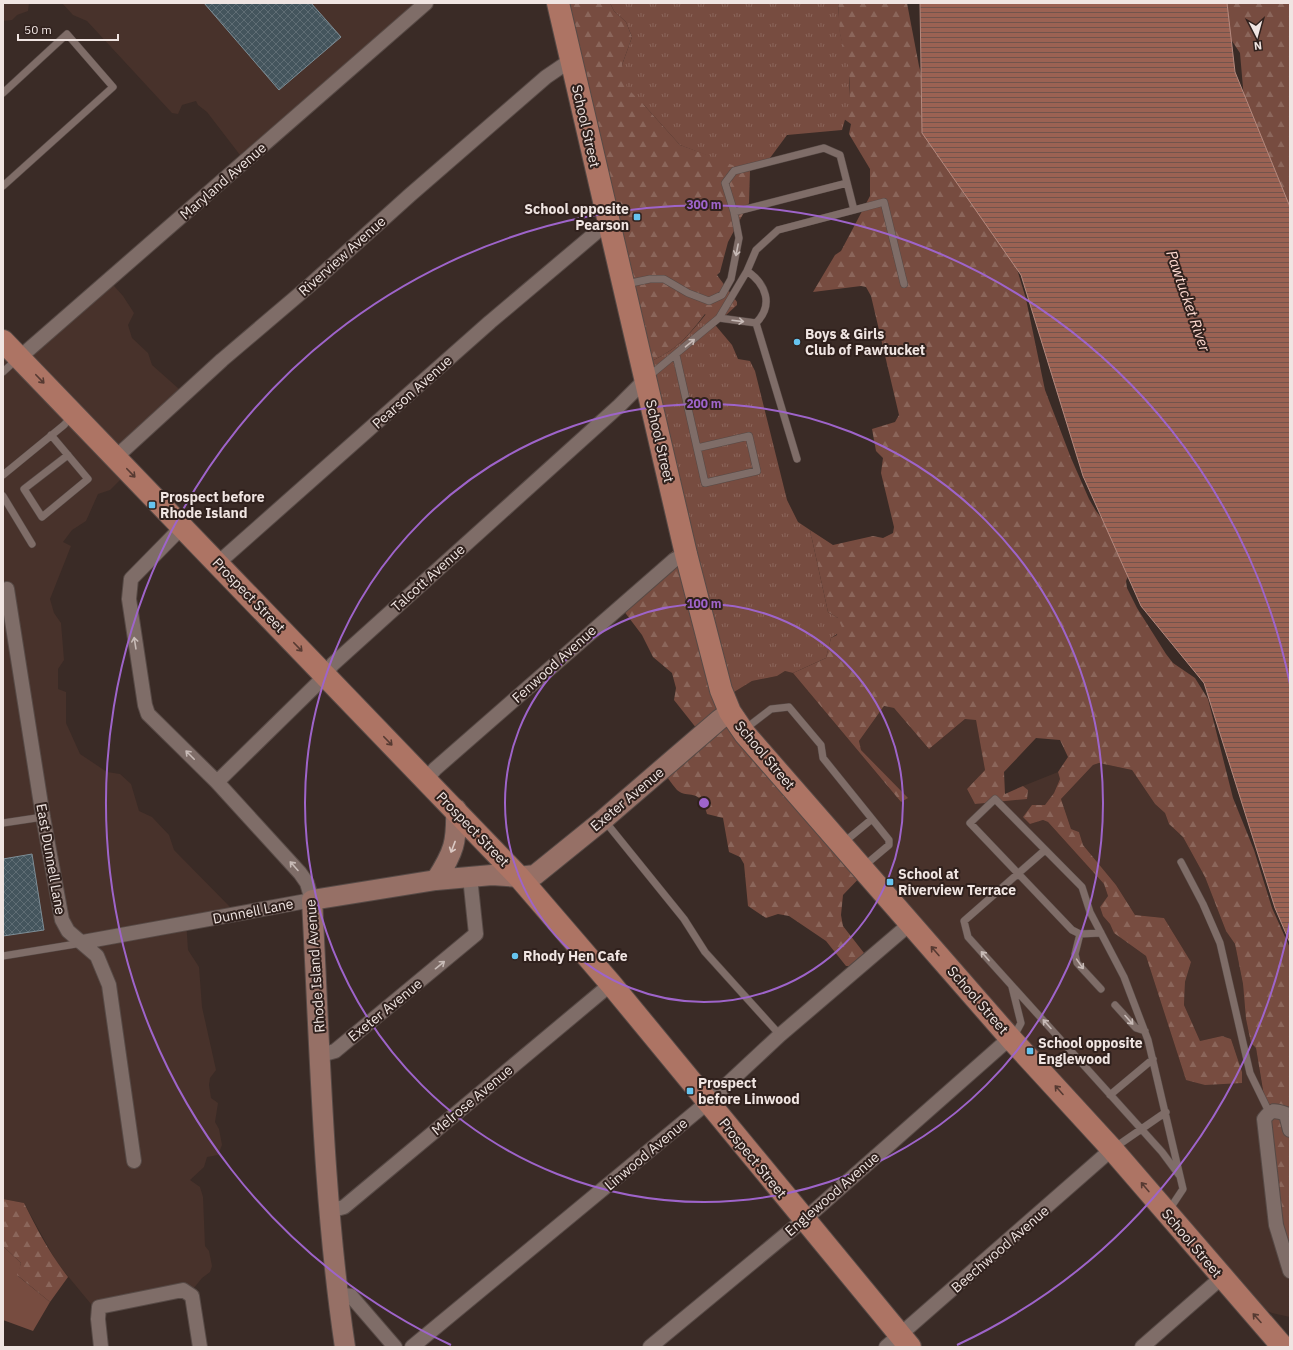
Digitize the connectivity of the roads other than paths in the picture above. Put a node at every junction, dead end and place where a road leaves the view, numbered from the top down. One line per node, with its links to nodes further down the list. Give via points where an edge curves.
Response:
1 (426, 3): 17 (street, Maryland Avenue)
2 (558, 3): 3 (main road, School Street)
3 (571, 60): 9 (main road, School Street); 23 (street, Riverview Avenue, via 546,77 433,175 222,360)
4 (3, 93): 6 (lane, via 67,34 113,87)
5 (847, 183): 7 (lane); 8 (lane); 8 (lane, via 840,155 824,148 734,171 725,183)
6 (3, 186)
7 (854, 210): 10 (lane, via 778,230 756,250); 12 (lane, via 884,202)
8 (734, 212): 11 (lane, one-way to 11, via 739,238 731,279 722,295 709,301 688,293 664,279)
9 (609, 225): 11 (main road, School Street); 30 (street, Pearson Avenue, via 599,230 490,322)
10 (747, 271): 13 (lane); 14 (lane, via 764,288 766,302 763,316)
11 (623, 284): 18 (main road, School Street)
12 (904, 284)
13 (719, 318): 14 (lane, one-way to 14); 16 (lane, one-way to 13)
14 (756, 323): 24 (lane)
15 (3, 342): 17 (main road, Prospect Street)
16 (676, 355): 18 (lane); 21 (lane)
17 (11, 365): 19 (main road, Prospect Street, one-way to 19)
18 (645, 380): 29 (main road, School Street); 32 (street, Talcott Avenue)
19 (74, 414): 20 (lane); 23 (main road, Prospect Street)
20 (52, 435): 22 (lane); 25 (lane)
21 (697, 448): 21 (lane, via 705,483 757,471 749,436)
22 (68, 455): 22 (lane, via 88,479 42,517 24,489)
23 (116, 457): 27 (main road, Prospect Street, one-way to 27)
24 (796, 459)
25 (3, 475)
26 (3, 496): 28 (lane)
27 (182, 526): 30 (main road, Prospect Street); 36 (street, Rhode Island Avenue, one-way to 27, via 148,714 129,599 131,579)
28 (32, 544)
29 (686, 554): 33 (main road, School Street, via 721,690); 35 (street, Fenwood Avenue, via 674,560 604,620 435,769)
30 (218, 563): 32 (main road, Prospect Street, one-way to 32)
31 (5, 589): 38 (street, East Dunnell Lane)
32 (324, 675): 35 (main road, Prospect Street, one-way to 35); 36 (street, Talcott Avenue)
33 (730, 712): 34 (main road, School Street); 40 (street, Exeter Avenue)
34 (743, 730): 39 (lane, via 771,709 789,707 821,745 822,758); 42 (main road, School Street)
35 (426, 780): 37 (main road, Prospect Street)
36 (217, 782): 50 (street, Rhode Island Avenue, one-way to 36, via 307,883 300,873)
37 (456, 809): 48 (main road, Prospect Street); 49 (street, one-way to 49, via 456,838 447,862)
38 (43, 817): 41 (lane); 54 (street, East Dunnell Lane, via 62,920 68,931)
39 (872, 819): 42 (lane); 45 (lane, via 889,840 889,845)
40 (603, 820): 48 (street, Exeter Avenue, via 535,875); 61 (lane, via 684,919 705,952)
41 (3, 823)
42 (842, 844): 45 (main road, School Street)
43 (1045, 850): 46 (lane); 46 (lane, via 995,799 970,823); 52 (lane, via 1082,887 1090,912)
44 (1181, 862): 68 (lane, via 1220,943 1250,1073)
45 (862, 867): 51 (main road, School Street)
46 (1017, 874): 53 (lane, via 1072,930); 57 (lane, one-way to 46, via 968,937 964,921)
47 (470, 877): 48 (street, Dunnell Lane); 49 (street, Dunnell Lane); 63 (street, Exeter Avenue, one-way to 47, via 335,1051 472,939 477,928)
48 (519, 877): 56 (main road, Prospect Street)
49 (436, 880): 50 (street, Dunnell Lane)
50 (312, 900): 54 (street, Dunnell Lane); 63 (street, Rhode Island Avenue)
51 (911, 923): 61 (street, Linwood Avenue); 62 (main road, School Street, one-way to 51)
52 (1101, 933): 53 (lane); 60 (lane, via 1124,977)
53 (1080, 934): 58 (lane, one-way to 58, via 1074,954 1077,962)
54 (83, 942): 55 (lane); 72 (street, East Dunnell Lane, via 97,956 109,984)
55 (3, 956)
56 (611, 984): 66 (main road, Prospect Street); 74 (street, Melrose Avenue, via 344,1207)
57 (1011, 985): 62 (lane, via 1021,1022); 65 (lane, one-way to 57)
58 (1101, 989)
59 (1115, 1005): 60 (lane, one-way to 60, via 1136,1028)
60 (1145, 1031): 64 (lane)
61 (780, 1035): 66 (street, Linwood Avenue)
62 (1012, 1040): 71 (main road, School Street, one-way to 62); 76 (street, Englewood Avenue, via 1002,1045)
63 (321, 1055): 74 (street, Rhode Island Avenue)
64 (1153, 1059): 65 (lane); 67 (lane)
65 (1110, 1095): 69 (lane)
66 (708, 1102): 76 (main road, Prospect Street); 85 (street, Linwood Avenue)
67 (1166, 1112): 69 (lane); 73 (lane)
68 (1266, 1116): 70 (street, via 1275,1110 1286,1114); 77 (street, via 1276,1225)
69 (1142, 1129): 71 (lane); 73 (lane)
70 (1290, 1130)
71 (1112, 1149): 75 (main road, School Street, one-way to 71); 80 (street, Beechwood Avenue)
72 (134, 1161)
73 (1180, 1178): 75 (lane, via 1183,1189)
74 (329, 1211): 79 (street, Rhode Island Avenue)
75 (1167, 1214): 78 (main road, School Street)
76 (804, 1220): 80 (main road, Prospect Street); 86 (street, Englewood Avenue)
77 (1290, 1271)
78 (1221, 1278): 87 (street); 88 (main road, School Street, one-way to 78)
79 (337, 1294): 83 (street, Rhode Island Avenue); 84 (street, via 351,1296)
80 (898, 1343)
81 (101, 1347): 82 (street, via 99,1307 183,1290 192,1296)
82 (200, 1347)
83 (345, 1347)
84 (395, 1347)
85 (412, 1347)
86 (650, 1347)
87 (1142, 1347)
88 (1283, 1347)

